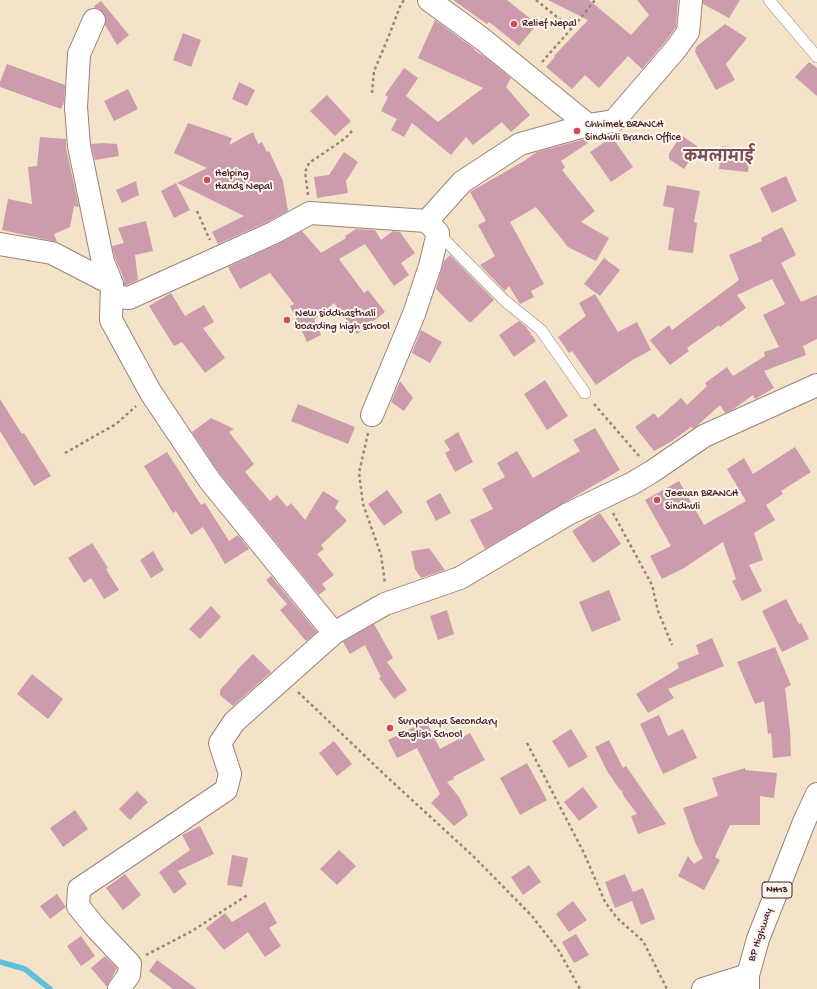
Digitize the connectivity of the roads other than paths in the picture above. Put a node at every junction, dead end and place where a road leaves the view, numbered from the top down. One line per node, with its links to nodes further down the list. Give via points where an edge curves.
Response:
1 (429, 0): 6 (main road, via 481,38)
2 (691, 0): 6 (main road, via 688,32 675,50 614,121)
3 (769, 0): 5 (lane)
4 (94, 20): 9 (main road, via 79,54 76,106 79,146 88,193 103,262)
5 (817, 57)
6 (588, 125): 7 (main road, via 520,144 462,182)
7 (433, 227): 9 (main road, via 310,213 273,233 129,298); 11 (lane, via 505,300 541,330); 12 (main road, via 430,266 414,314)
8 (0, 244): 9 (main road, via 52,253)
9 (112, 290): 13 (main road, via 111,320 151,393 210,481)
10 (817, 385): 13 (main road, via 704,436 633,483 568,514 460,578 385,604)
11 (585, 394)
12 (372, 415)
13 (334, 633): 16 (main road, via 234,722 220,743 230,774 226,790 79,889 78,906 94,927 130,964 129,975)
14 (817, 794): 15 (main road, BP Highway / NH13, via 758,939)
15 (748, 982): 17 (main road)
16 (119, 989)
17 (703, 989)

